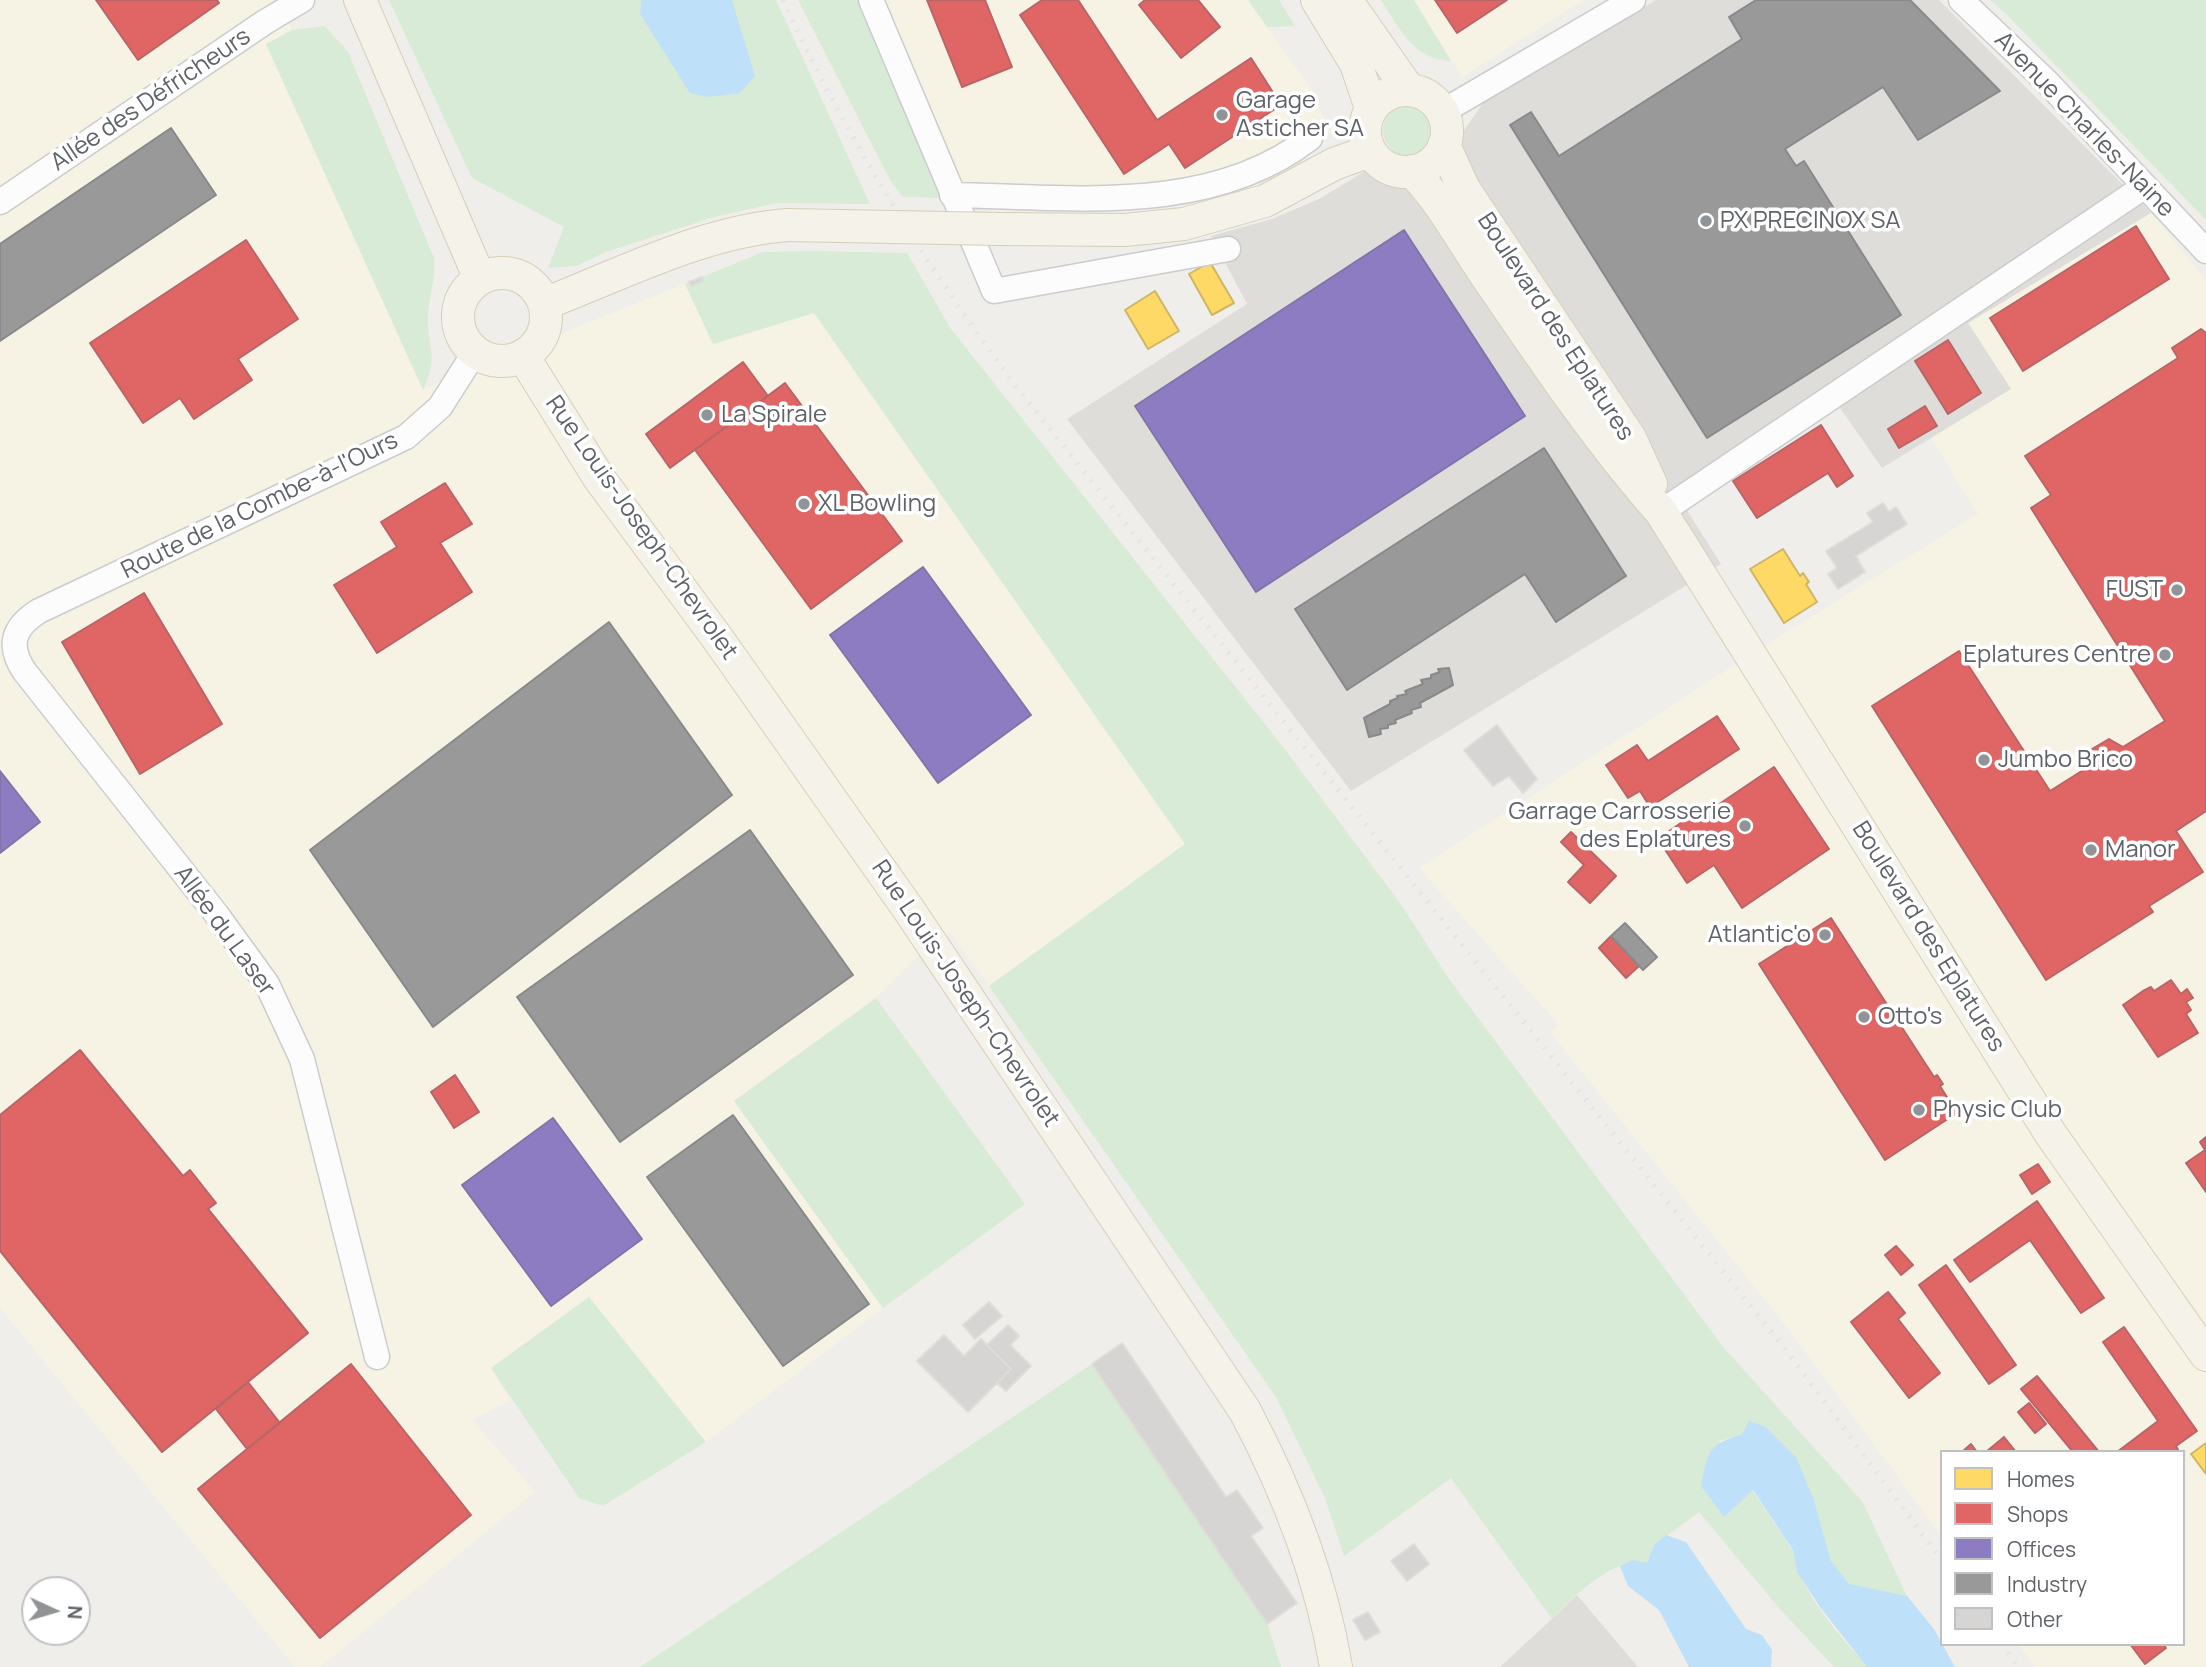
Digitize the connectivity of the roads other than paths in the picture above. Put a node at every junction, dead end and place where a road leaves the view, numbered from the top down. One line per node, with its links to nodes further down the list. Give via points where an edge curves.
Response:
1 (302, 0): 17 (street, Allée des Défricheurs)
2 (360, 0): 20 (main road)
3 (871, 0): 16 (street)
4 (1317, 0): 9 (main road, via 1356,64)
5 (1346, 0): 8 (main road)
6 (1633, 0): 10 (street)
7 (1961, 0): 15 (street, Avenue Charles-Naine, via 2048,82)
8 (1409, 90): 9 (main road, via 1384,95); 10 (main road, via 1425,94)
9 (1371, 108): 13 (main road, via 1364,132)
10 (1442, 112): 12 (main road, via 1447,128)
11 (1310, 138): 16 (street, via 1287,156 1257,170 1154,195)
12 (1444, 145): 14 (main road, via 1429,165); 24 (main road, Boulevard des Eplatures, via 1464,189 1629,438)
13 (1370, 151): 14 (main road, via 1388,168); 21 (main road, bridge, via 1252,206 1184,224 1125,230 758,228 700,244)
14 (1412, 171): 24 (main road, Boulevard des Eplatures, via 1442,204 1536,350 1619,464)
15 (2145, 186): 19 (street, Avenue Charles-Naine); 24 (street)
16 (952, 195): 18 (street, via 994,291)
17 (0, 202)
18 (1228, 249)
19 (2206, 251)
20 (480, 279): 21 (main road, via 506,273 518,276 538,292); 22 (main road, via 464,296 458,320 466,343)
21 (544, 304): 23 (main road, via 543,334)
22 (475, 352): 23 (main road, via 503,361); 25 (street, Route de la Combe-à-l'Ours, via 440,407 406,437 39,611)
23 (523, 356): 28 (main road, Rue Louis-Joseph-Chevrolet, via 599,478 894,888 1245,1411 1306,1548)
24 (1661, 512): 26 (main road, Boulevard des Eplatures, via 2050,1133)
25 (18, 628): 27 (street, Allée du Laser, via 14,648 25,672 267,984 302,1059)
26 (2206, 1355)
27 (377, 1357)
28 (1336, 1667)

